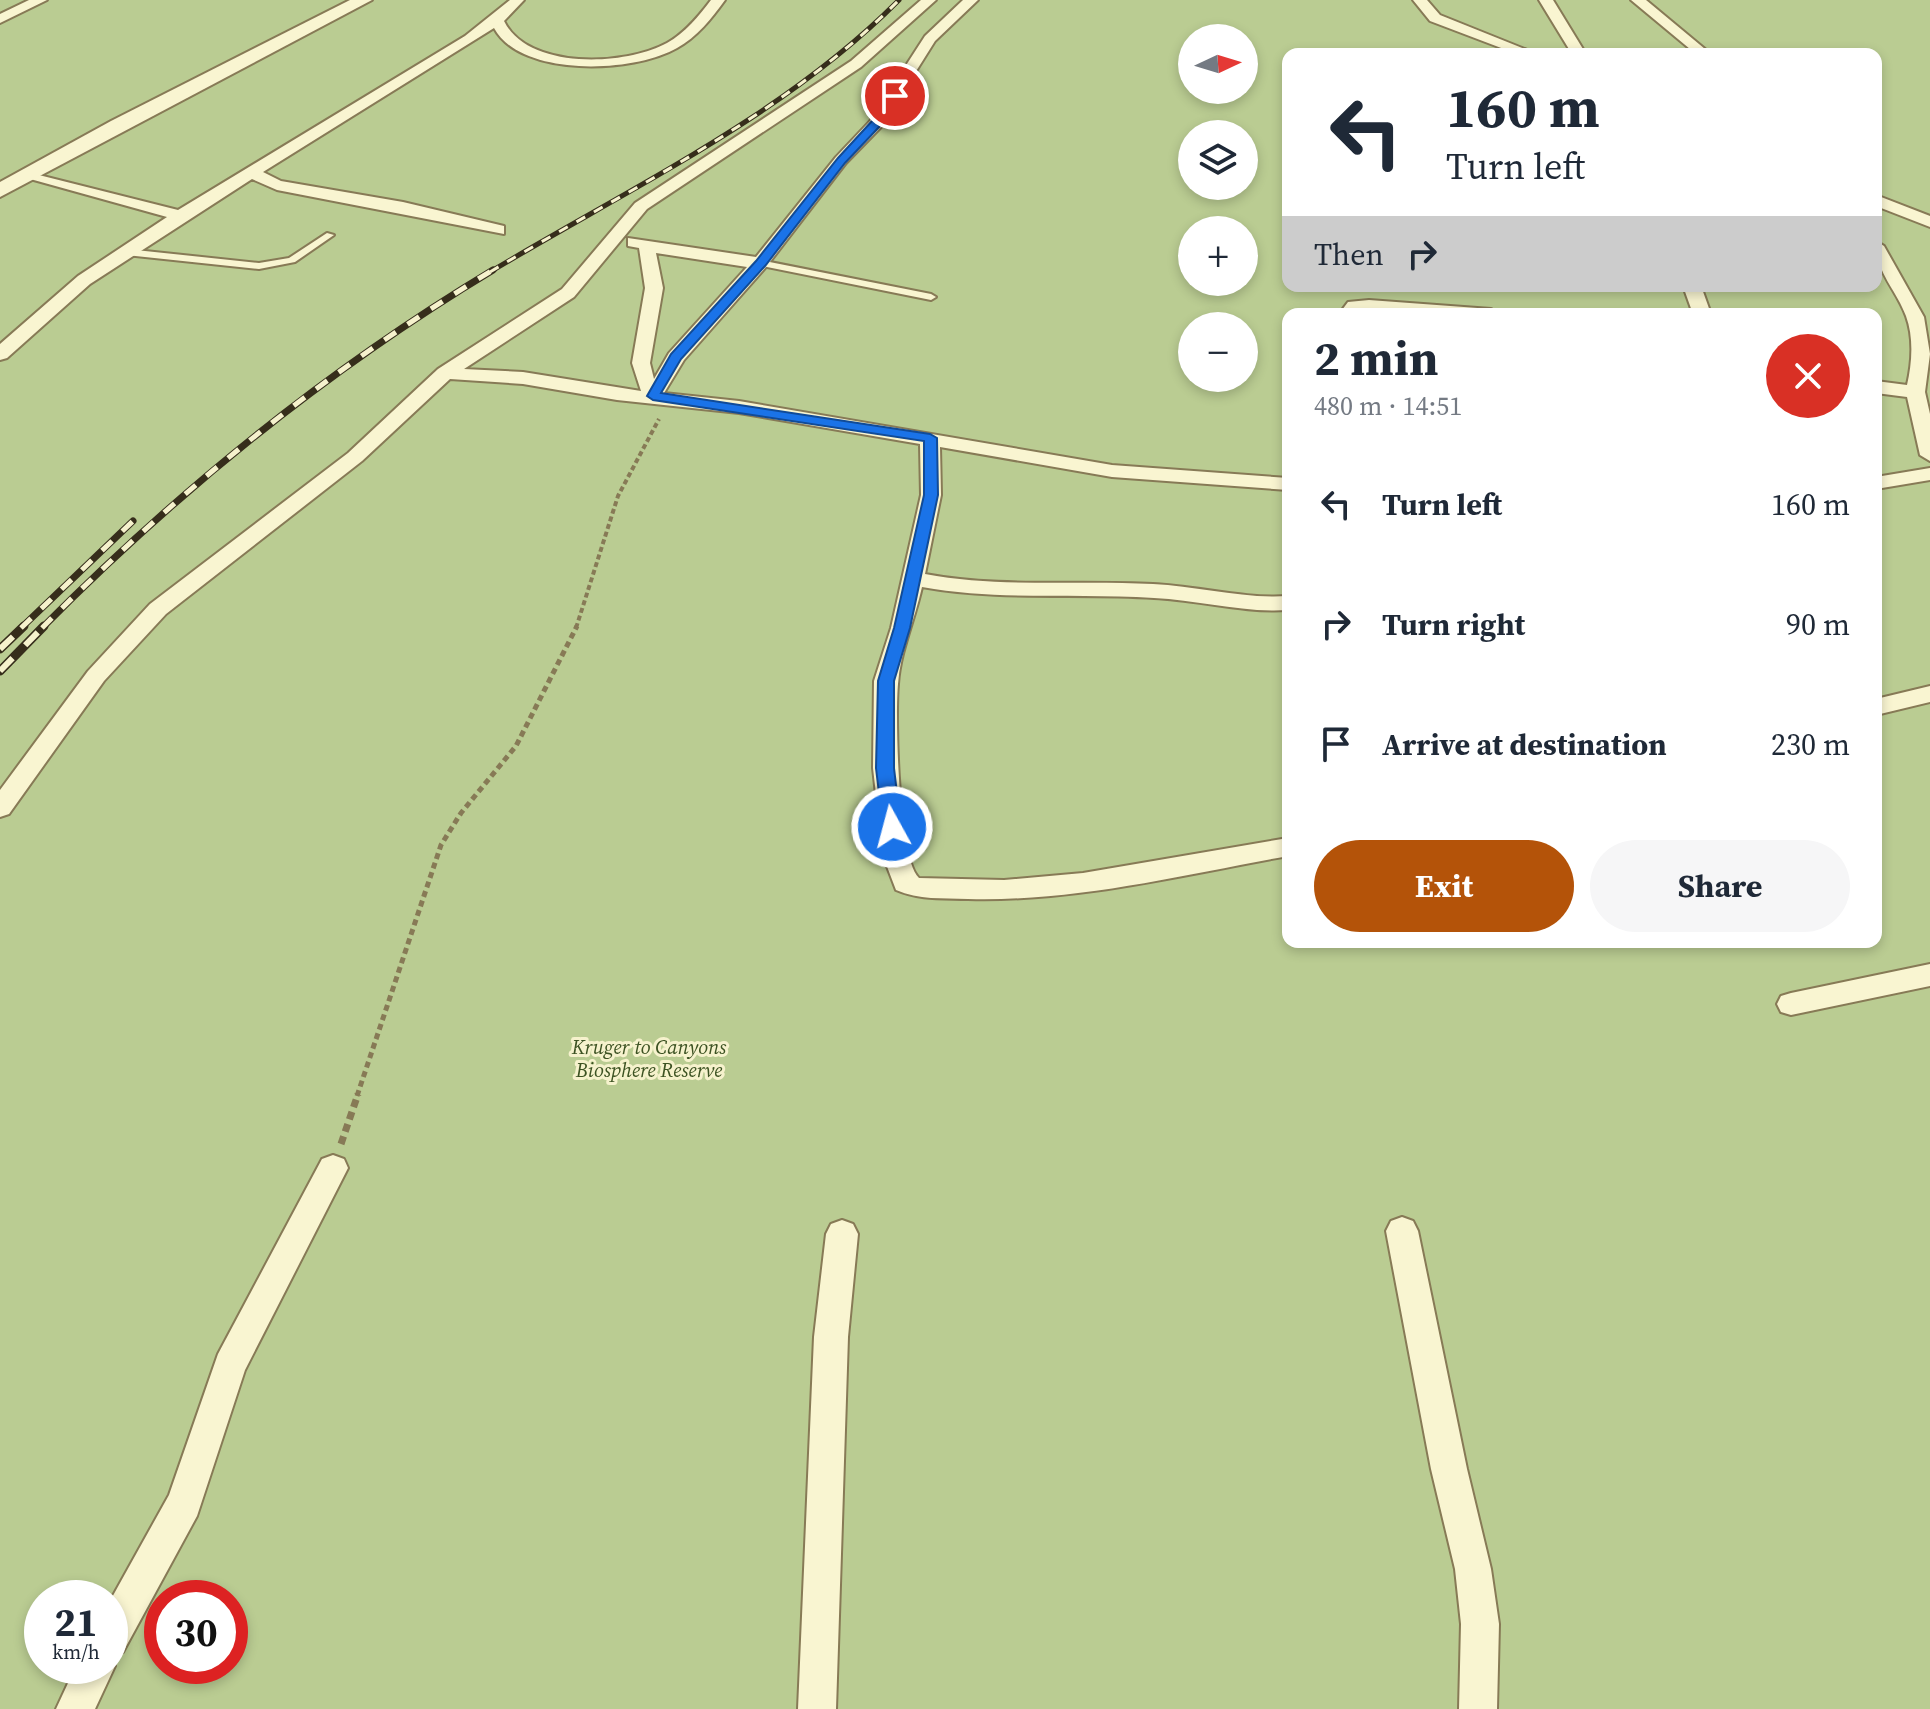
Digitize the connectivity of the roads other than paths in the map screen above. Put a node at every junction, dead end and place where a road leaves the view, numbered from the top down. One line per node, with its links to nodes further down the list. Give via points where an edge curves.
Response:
1 (40, 0): 11 (street)
2 (363, 0): 20 (street)
3 (517, 0): 13 (street)
4 (718, 0): 13 (street, via 689,35 637,59 598,62 535,53 507,39)
5 (929, 0): 18 (street)
6 (971, 0): 14 (street)
7 (1420, 0): 15 (street, via 1435,18)
8 (1546, 0): 16 (street)
9 (1638, 0): 17 (street)
10 (0, 5): 11 (street)
11 (26, 6): 12 (street)
12 (0, 19)
13 (497, 20): 19 (street)
14 (930, 39): 18 (street); 31 (street, via 876,124)
15 (1514, 48)
16 (1575, 48)
17 (1697, 48)
18 (856, 64): 27 (street, via 662,190 631,216)
19 (251, 172): 23 (street); 25 (street, via 277,185)
20 (29, 174): 21 (street); 23 (street)
21 (0, 191)
22 (1882, 202): 24 (street)
23 (180, 216): 29 (street)
24 (1930, 222)
25 (498, 230)
26 (330, 235): 29 (lane, via 292,260 259,266)
27 (619, 236): 28 (street); 38 (street, via 568,293)
28 (647, 248): 31 (street); 41 (street, via 654,288 642,374)
29 (126, 252): 37 (street, via 84,280)
30 (1882, 258): 34 (street)
31 (760, 263): 33 (lane); 41 (street, via 676,357)
32 (1930, 291): 34 (street)
33 (931, 297)
34 (1911, 304): 40 (street, via 1921,339)
35 (1357, 308): 36 (street, via 1457,303)
36 (1472, 308)
37 (0, 354)
38 (445, 373): 41 (street); 51 (street, via 355,457 143,623 96,676)
39 (1882, 388): 40 (street)
40 (1915, 392): 43 (street)
41 (662, 397): 42 (street)
42 (930, 438): 46 (street, via 1112,471); 47 (street, via 934,477)
43 (1930, 455)
44 (1930, 474): 45 (street)
45 (1882, 482)
46 (1282, 484)
47 (912, 579): 48 (street, via 966,588 1155,591); 52 (street, via 886,681 885,768 896,856 905,883 917,888 1004,890 1083,883)
48 (1282, 603)
49 (1930, 694): 50 (street)
50 (1882, 706)
51 (0, 808)
52 (1282, 848)
53 (1930, 975): 54 (street)
54 (1791, 1004)
55 (333, 1168): 58 (street, via 230,1365 184,1503)
56 (1402, 1231): 62 (street, via 1473,1569 1480,1624)
57 (842, 1234): 61 (street, via 831,1337)
58 (128, 1606)
59 (87, 1684): 60 (street)
60 (75, 1709)
61 (817, 1709)
62 (1478, 1709)

